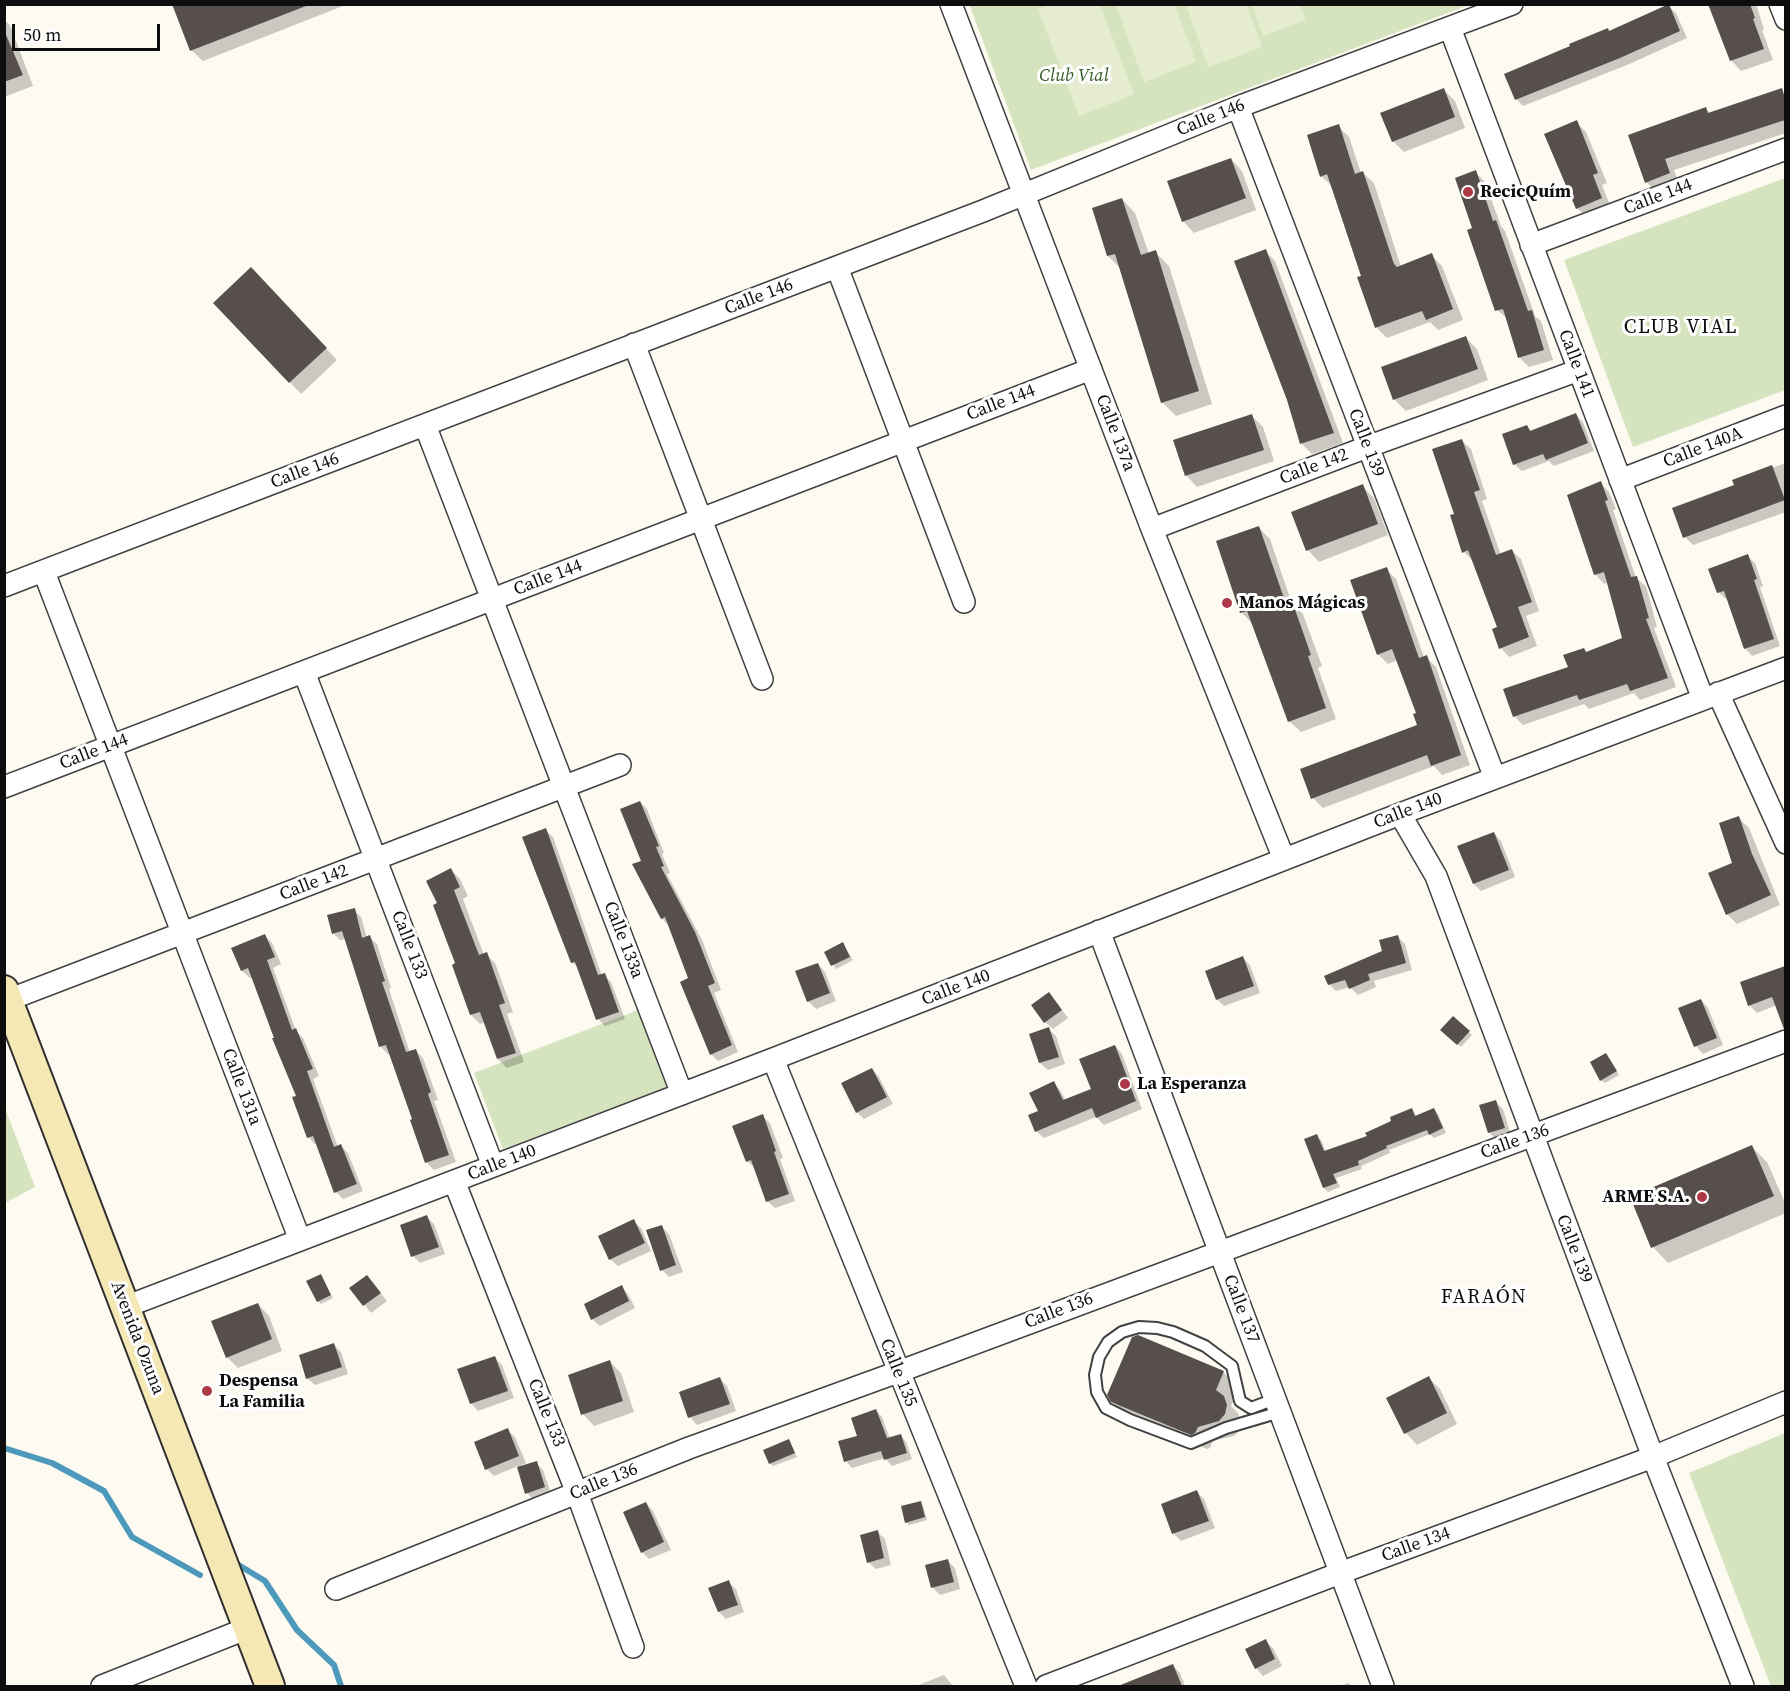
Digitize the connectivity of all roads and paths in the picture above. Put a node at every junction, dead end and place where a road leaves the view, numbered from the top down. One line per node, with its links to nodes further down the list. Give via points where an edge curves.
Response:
1 (951, 4): 8 (street, Calle 137a)
2 (1512, 4): 5 (street, Calle 146)
3 (1780, 4): 4 (street)
4 (1785, 19)
5 (1449, 28): 6 (street, Calle 146); 9 (street, Calle 141)
6 (1238, 107): 8 (street, Calle 146); 17 (street, Calle 139)
7 (1785, 149): 9 (street, Calle 144)
8 (1024, 195): 10 (street, Calle 146); 12 (street, Calle 137a)
9 (1531, 245): 13 (street, Calle 141)
10 (837, 267): 11 (street, Calle 146); 16 (street)
11 (634, 344): 15 (street, Calle 146); 19 (street)
12 (1091, 369): 16 (street, Calle 144); 20 (street, Calle 137a)
13 (1578, 370): 17 (street, Calle 142); 18 (street, Calle 141)
14 (1785, 416): 18 (street, Calle 140A)
15 (425, 425): 21 (street, Calle 146); 23 (street, Calle 133a)
16 (903, 441): 19 (street, Calle 144); 24 (street)
17 (1368, 447): 20 (street, Calle 142); 31 (street, Calle 139)
18 (1620, 480): 28 (street, Calle 141)
19 (701, 519): 23 (street, Calle 144); 27 (street)
20 (1152, 529): 37 (street, Calle 137a)
21 (44, 572): 22 (street, Calle 146); 29 (street, Calle 131a)
22 (4, 586)
23 (492, 599): 26 (street, Calle 144); 32 (street, Calle 133a)
24 (964, 602)
25 (1785, 668): 28 (street, Calle 140)
26 (304, 672): 29 (street, Calle 144); 36 (street, Calle 133)
27 (762, 680)
28 (1710, 696): 31 (street, Calle 140); 35 (street, Calle 141)
29 (110, 746): 33 (street, Calle 144); 39 (street, Calle 131a)
30 (620, 765): 32 (street, Calle 142)
31 (1495, 778): 34 (street, Calle 140)
32 (565, 786): 36 (street, Calle 142); 43 (street, Calle 133a)
33 (4, 787)
34 (1400, 814): 37 (street, Calle 140); 44 (street, Calle 139, via 1436,876)
35 (1785, 843)
36 (376, 859): 39 (street, Calle 142); 45 (street, Calle 133)
37 (1284, 859): 38 (street, Calle 140)
38 (1099, 932): 42 (street, Calle 140); 48 (street, Calle 137)
39 (183, 933): 40 (street, Calle 142); 47 (street, Calle 131a)
40 (6, 995): 49 (main road, Avenida Ozuna)
41 (1785, 1041): 44 (street, Calle 136)
42 (773, 1059): 43 (street, Calle 140); 50 (street, Calle 135)
43 (682, 1094): 45 (street, Calle 140)
44 (1531, 1136): 48 (street, Calle 136); 53 (street, Calle 139)
45 (494, 1166): 46 (street, Calle 140)
46 (454, 1182): 47 (street, Calle 140); 54 (street, Calle 133)
47 (300, 1240): 49 (street, Calle 140)
48 (1219, 1251): 50 (street, Calle 136); 52 (street, Calle 137)
49 (125, 1307): 57 (main road, Avenida Ozuna)
50 (898, 1372): 54 (street, Calle 136); 61 (street, Calle 135)
51 (1785, 1402): 53 (street, Calle 134)
52 (1277, 1405): 52 (lane, via 1251,1408 1240,1401 1232,1366 1205,1346 1157,1328 1139,1327 1108,1342 1095,1375 1097,1392 1106,1408 1191,1443); 55 (street, Calle 137)
53 (1653, 1457): 55 (street, Calle 134); 64 (street, Calle 139)
54 (577, 1493): 56 (street, Calle 136); 58 (street, Calle 133)
55 (1340, 1573): 62 (street, Calle 134); 63 (street, Calle 137)
56 (336, 1589)
57 (248, 1628): 59 (street); 60 (main road, Avenida Ozuna)
58 (633, 1647)
59 (102, 1686)
60 (270, 1686)
61 (1026, 1686)
62 (1046, 1686)
63 (1383, 1686)
64 (1743, 1686)

